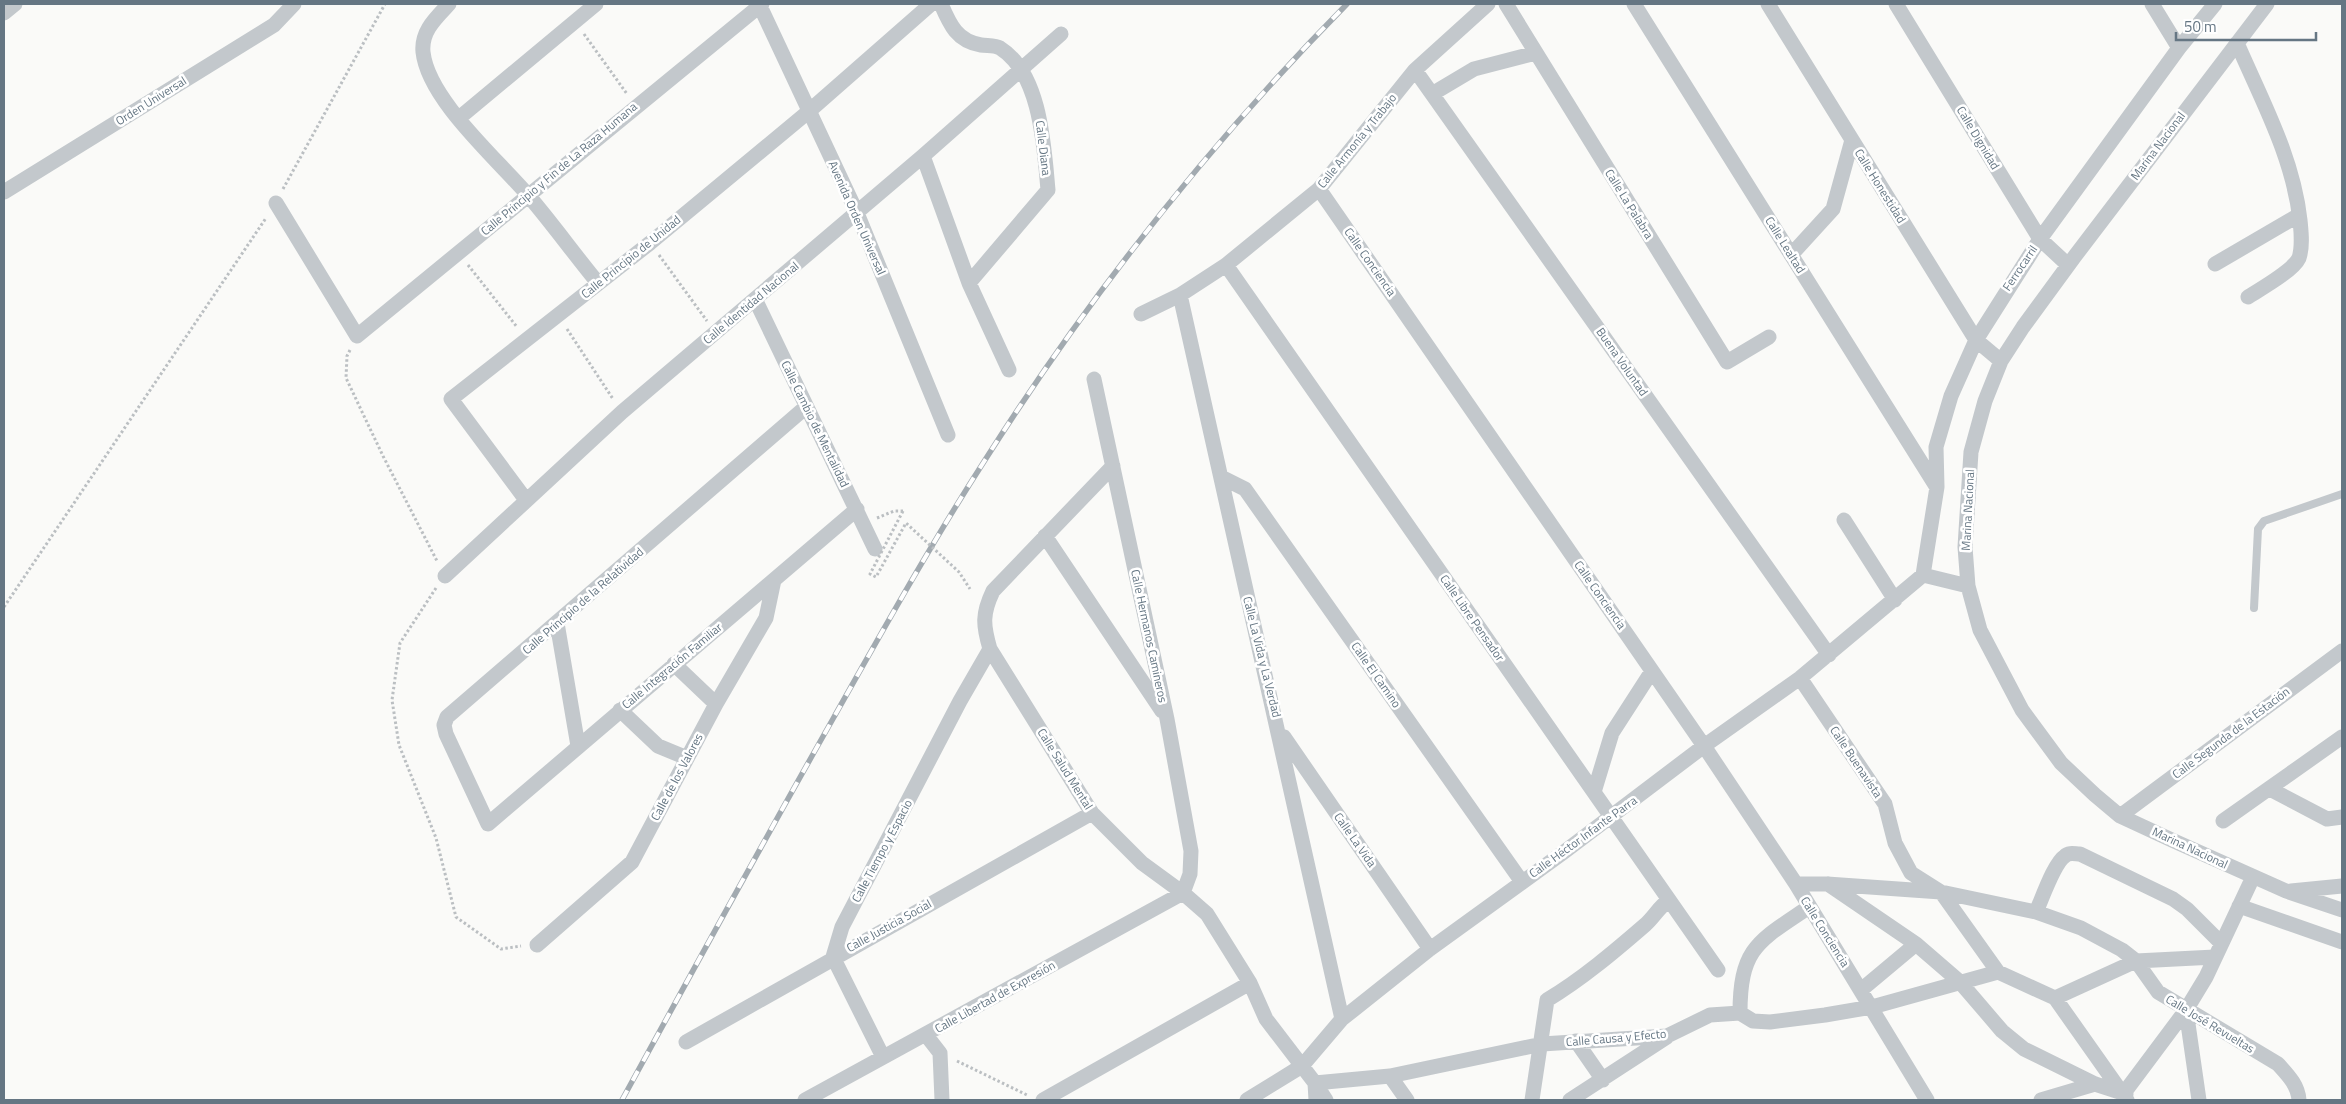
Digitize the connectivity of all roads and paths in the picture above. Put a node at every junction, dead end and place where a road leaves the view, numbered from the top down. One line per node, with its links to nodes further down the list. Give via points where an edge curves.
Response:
1 (15, 4): 17 (street)
2 (294, 4): 32 (street, Orden Universal, via 274,25)
3 (384, 4): 34 (path)
4 (449, 4): 28 (street, via 430,25 423,39 423,52 436,89)
5 (596, 4): 18 (street)
6 (760, 4): 26 (street, Calle Principio y Fin de La Raza Humana); 27 (street, Avenida Orden Universal)
7 (931, 4): 27 (street, Calle Principio de Unidad)
8 (941, 4): 23 (street, Calle Diana, via 950,26 962,39 999,47)
9 (1488, 4): 24 (street, Calle Armonía y Trabajo)
10 (1506, 4): 22 (street, Calle La Palabra)
11 (1634, 4): 40 (street, Calle Lealtad)
12 (1768, 4): 29 (street, Calle Honestidad)
13 (1896, 4): 37 (street, Calle Dignidad)
14 (2152, 4): 21 (street)
15 (2216, 4): 21 (street, Ferrocarril)
16 (2267, 4): 20 (street, Marina Nacional)
17 (4, 13)
18 (575, 21): 26 (path); 28 (street)
19 (1061, 34): 23 (street, Calle Identidad Nacional)
20 (2237, 44): 36 (street, via 2283,147 2298,197); 43 (street, Marina Nacional)
21 (2180, 48): 37 (street, Ferrocarril)
22 (1536, 53): 25 (street, via 1474,69); 53 (street, Calle La Palabra, via 1727,362)
23 (1022, 68): 30 (street, Calle Identidad Nacional); 45 (street, Calle Diana, via 1042,124 1048,190)
24 (1415, 70): 25 (street, Buena Voluntad); 31 (street, Calle Armonía y Trabajo)
25 (1432, 94): 83 (street, Buena Voluntad)
26 (636, 106): 33 (street, Calle Principio y Fin de La Raza Humana)
27 (808, 112): 35 (street, Avenida Orden Universal); 38 (street, Calle Principio de Unidad)
28 (459, 118): 33 (street)
29 (1852, 140): 40 (street, via 1831,213); 55 (street, Calle Honestidad)
30 (923, 156): 35 (street, Calle Identidad Nacional); 45 (street)
31 (1319, 189): 42 (street, Calle Armonía y Trabajo); 85 (street, Calle Conciencia)
32 (4, 192)
33 (528, 195): 39 (street, Calle Principio y Fin de La Raza Humana); 44 (street)
34 (276, 203): 52 (street); 78 (path)
35 (857, 213): 48 (street, Calle Identidad Nacional); 61 (street, Avenida Orden Universal)
36 (2299, 215): 41 (street); 47 (street, via 2301,246 2298,258 2291,267)
37 (2040, 239): 43 (street, Calle Dignidad); 55 (street, Ferrocarril)
38 (650, 243): 44 (street, Calle Principio de Unidad); 51 (path)
39 (459, 253): 52 (street, Calle Principio y Fin de La Raza Humana); 54 (path)
40 (1791, 255): 64 (street, Calle Lealtad)
41 (2215, 264)
42 (1226, 265): 46 (street, Calle Armonía y Trabajo); 96 (street, Calle Libre Pensador)
43 (2068, 265): 56 (street, Marina Nacional)
44 (598, 283): 50 (street, Calle Principio de Unidad)
45 (969, 283): 57 (street)
46 (1180, 295): 49 (street, Calle Armonía y Trabajo); 63 (street, Calle La Vida y La Verdad)
47 (2248, 297)
48 (755, 299): 51 (street, Calle Identidad Nacional); 59 (street, Calle Cambio de Mentalidad)
49 (1141, 314)
50 (558, 316): 54 (street, Calle Principio de Unidad); 60 (path)
51 (716, 332): 60 (street, Calle Identidad Nacional)
52 (357, 336): 73 (path, via 347,356 346,378)
53 (1769, 338)
54 (527, 340): 66 (street, Calle Principio de Unidad, via 451,399)
55 (1976, 340): 56 (street, Calle Honestidad); 64 (street, Ferrocarril, via 1951,396 1936,447)
56 (2001, 361): 75 (street, Marina Nacional, via 1985,401 1971,452 1965,547)
57 (1009, 370)
58 (1094, 379): 62 (street, Calle Hermanos Camineros)
59 (806, 407): 67 (street, Calle Cambio de Mentalidad); 80 (street, Calle Principio de la Relatividad)
60 (622, 412): 66 (street, Calle Identidad Nacional)
61 (948, 434)
62 (1113, 466): 70 (street); 89 (street, Calle Hermanos Camineros)
63 (1221, 477): 90 (street, Calle La Vida y La Verdad); 104 (street, Calle El Camino, via 1245,489)
64 (1937, 487): 72 (street, Ferrocarril)
65 (2342, 494): 79 (lane, via 2264,521 2258,529)
66 (526, 500): 73 (street, Calle Identidad Nacional)
67 (857, 509): 69 (street, Calle Cambio de Mentalidad); 74 (street, Calle Integración Familiar)
68 (1844, 520): 77 (street)
69 (864, 524): 71 (street, Calle Cambio de Mentalidad); 76 (path, bridge, via 894,511 903,512 870,574 876,577 906,523 959,572)
70 (1045, 536): 81 (street, Calle Salud Mental, via 992,591 985,608 984,627); 89 (street)
71 (875, 549)
72 (1924, 575): 75 (street); 77 (street, Calle Héctor Infante Parra)
73 (445, 576): 117 (path, via 400,643 392,700 399,745 436,838 456,917 501,949)
74 (774, 580): 84 (street, Calle Integración Familiar); 87 (street, Calle de los Valores, via 766,618)
75 (1968, 586): 98 (street, Marina Nacional, via 1980,630 2022,710 2061,763)
76 (970, 589)
77 (1896, 600): 83 (street, Calle Héctor Infante Parra)
78 (4, 607)
79 (2254, 608)
80 (557, 623): 92 (street); 102 (street, Calle Principio de la Relatividad, via 447,717 444,724)
81 (990, 649): 97 (street, Calle Salud Mental); 121 (street, Calle Tiempo y Espacio, via 842,927)
82 (2342, 651): 98 (street, Calle Segunda de la Estación)
83 (1828, 655): 86 (street, Calle Héctor Infante Parra)
84 (674, 664): 87 (street); 88 (street, Calle Integración Familiar)
85 (1652, 671): 93 (street, Calle Conciencia); 96 (street, via 1612,733)
86 (1800, 678): 93 (street, Calle Héctor Infante Parra); 109 (street, Calle Buenavista, via 1885,804 1895,843 1911,873)
87 (716, 704): 94 (street, Calle de los Valores)
88 (620, 710): 92 (street, Calle Integración Familiar); 94 (street, via 658,746)
89 (1167, 719): 110 (street, Calle Hermanos Camineros, via 1191,851 1190,874)
90 (1280, 731): 119 (street, Calle La Vida); 132 (street, Calle La Vida y La Verdad)
91 (2342, 737): 95 (street)
92 (578, 746): 102 (street, Calle Integración Familiar)
93 (1704, 746): 99 (street, Calle Héctor Infante Parra); 105 (street, Calle Conciencia)
94 (687, 758): 117 (street, Calle de los Valores, via 632,862)
95 (2270, 789): 100 (street, via 2327,819); 101 (street)
96 (1594, 792): 99 (street, Calle Libre Pensador)
97 (1092, 813): 110 (street, Calle Salud Mental, via 1142,863); 121 (street, Calle Justicia Social)
98 (2120, 816): 103 (street, Marina Nacional)
99 (1612, 817): 104 (street, Calle Héctor Infante Parra); 111 (street, Calle Libre Pensador)
100 (2342, 817)
101 (2223, 821)
102 (488, 824)
103 (2253, 877): 108 (street, Marina Nacional); 112 (street)
104 (1522, 882): 119 (street, Calle Héctor Infante Parra)
105 (1796, 884): 106 (street); 113 (street, Calle Conciencia)
106 (1826, 884): 109 (street); 118 (street)
107 (2342, 886): 108 (street)
108 (2286, 891): 114 (street, Marina Nacional)
109 (1941, 892): 115 (street, Calle José Revueltas); 124 (street)
110 (1183, 893): 126 (street, Calle Salud Mental, via 1207,914); 133 (street, Calle Libertad de Expresión)
111 (1669, 900): 123 (street, Calle Libre Pensador); 137 (street, via 1647,923 1547,1000)
112 (2239, 906): 116 (street); 120 (street)
113 (1809, 907): 127 (street, Calle Conciencia); 131 (street, via 1761,939 1746,962)
114 (2342, 910)
115 (2036, 912): 120 (street, via 2058,863 2071,853 2080,854 2173,899 2187,909); 122 (street, Calle José Revueltas, via 2081,928)
116 (2342, 942)
117 (538, 944)
118 (1916, 944): 125 (street); 127 (street)
119 (1430, 949): 132 (street, Calle Héctor Infante Parra)
120 (2218, 950): 122 (street); 130 (street)
121 (832, 957): 136 (street, Calle Justicia Social); 139 (street)
122 (2136, 961): 128 (street); 130 (street, Calle José Revueltas, via 2158,992)
123 (1718, 970)
124 (1998, 972): 125 (street, Calle Causa y Efecto); 128 (street)
125 (1960, 982): 129 (street, Calle Causa y Efecto); 144 (street, via 2002,1031 2024,1050)
126 (1250, 984): 140 (street, Calle Salud Mental, via 1266,1019); 145 (street)
127 (1861, 990): 129 (street, Calle Conciencia)
128 (2054, 998): 146 (street)
129 (1872, 1007): 131 (street, Calle Causa y Efecto, via 1770,1022 1753,1021); 155 (street, Calle Conciencia)
130 (2186, 1010): 146 (street); 157 (street); 158 (street, Calle José Revueltas, via 2278,1064 2292,1079)
131 (1740, 1013): 134 (street, Calle Causa y Efecto, via 1710,1016)
132 (1342, 1020): 140 (street, Calle Héctor Infante Parra)
133 (926, 1035): 138 (street); 139 (street, Calle Libertad de Expresión)
134 (1667, 1036): 135 (street, Calle Causa y Efecto); 142 (street)
135 (1576, 1041): 137 (street, Calle Causa y Efecto); 142 (street)
136 (686, 1042)
137 (1542, 1044): 141 (street, Calle Causa y Efecto); 153 (street)
138 (940, 1053): 145 (path); 148 (street)
139 (883, 1057): 147 (street, Calle Libertad de Expresión)
140 (1302, 1066): 143 (street, Calle Salud Mental); 149 (street, Calle Héctor Infante Parra)
141 (1390, 1076): 143 (street, Calle Causa y Efecto); 152 (street)
142 (1603, 1080): 154 (street)
143 (1315, 1083): 150 (street); 151 (street, Calle Salud Mental)
144 (2095, 1084): 146 (street); 156 (street)
145 (1036, 1098)
146 (2129, 1098)
147 (805, 1100)
148 (942, 1100)
149 (1247, 1100)
150 (1316, 1100)
151 (1326, 1100)
152 (1407, 1100)
153 (1532, 1100)
154 (1570, 1100)
155 (1927, 1100)
156 (2042, 1100)
157 (2199, 1100)
158 (2299, 1100)

